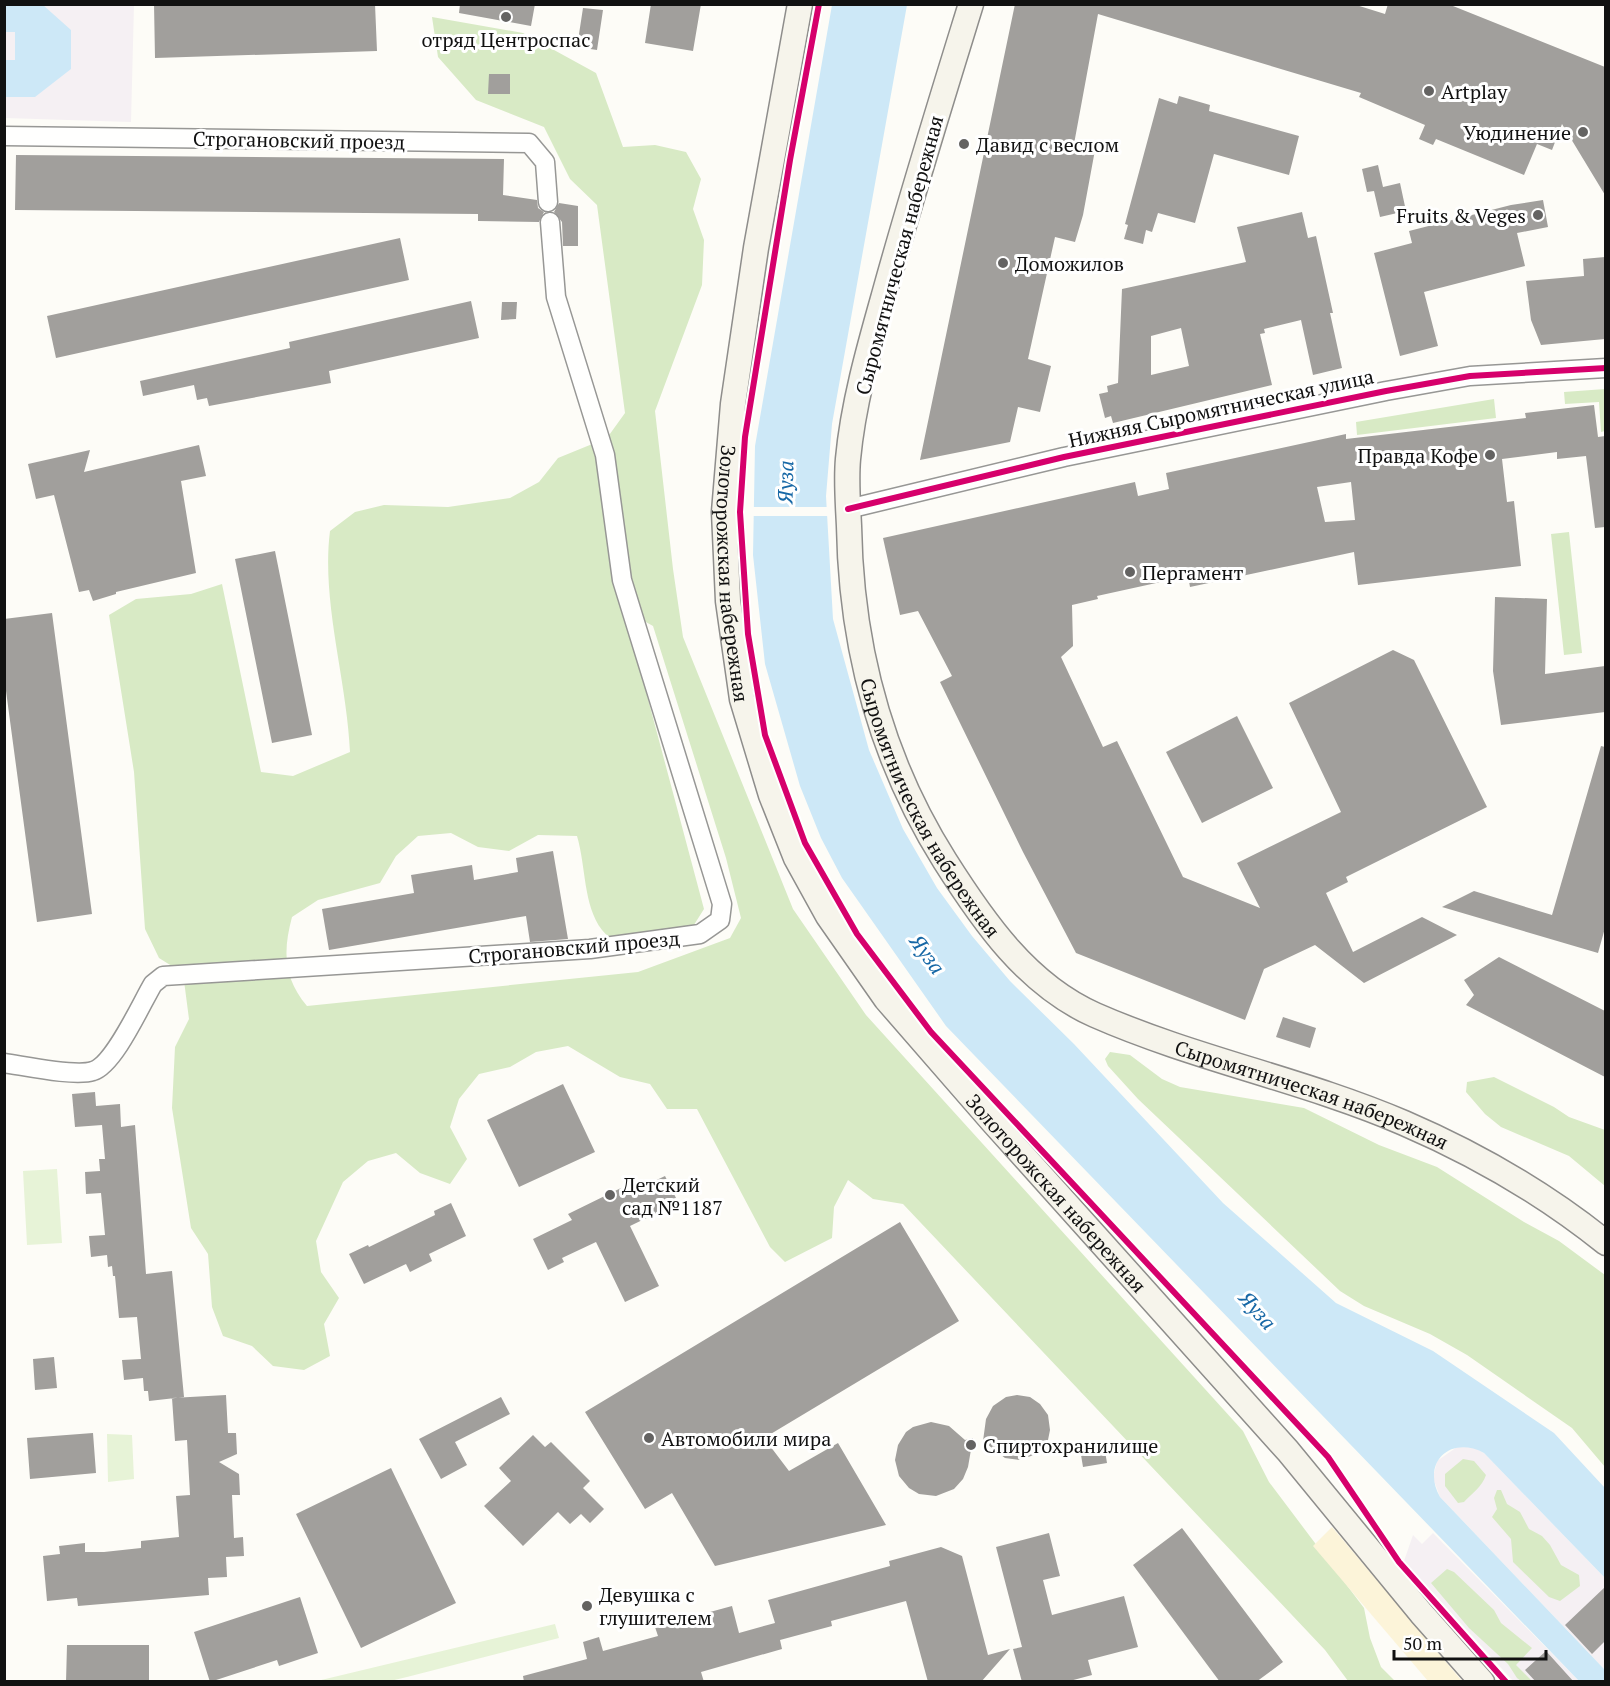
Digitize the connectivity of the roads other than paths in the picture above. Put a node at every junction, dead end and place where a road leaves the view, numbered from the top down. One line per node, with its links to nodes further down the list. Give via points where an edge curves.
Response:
1 (800, 4): 10 (main road, Золоторожская набережная, via 749,292 733,404 724,512 728,601 742,699 771,795 796,858 828,916 886,999 1288,1451)
2 (970, 4): 7 (main road, Сыромятническая набережная, via 867,358 848,458)
3 (4, 136): 4 (street, Строгановский проезд, via 529,143 545,162)
4 (548, 202)
5 (550, 222): 8 (street, Строгановский проезд, via 556,297 605,455 622,580 722,904 720,920 700,934 590,949 163,976 153,984 110,1057 91,1072)
6 (1605, 368): 7 (street, Нижняя Сыромятническая улица, via 1470,376 1386,391 1064,457)
7 (848, 509): 9 (main road, Сыромятническая набережная, via 850,582 858,639 869,689 902,782 930,838 971,902 1013,955 1054,993 1092,1014 1402,1122 1466,1152 1516,1180)
8 (4, 1063)
9 (1605, 1243)
10 (1482, 1682)

